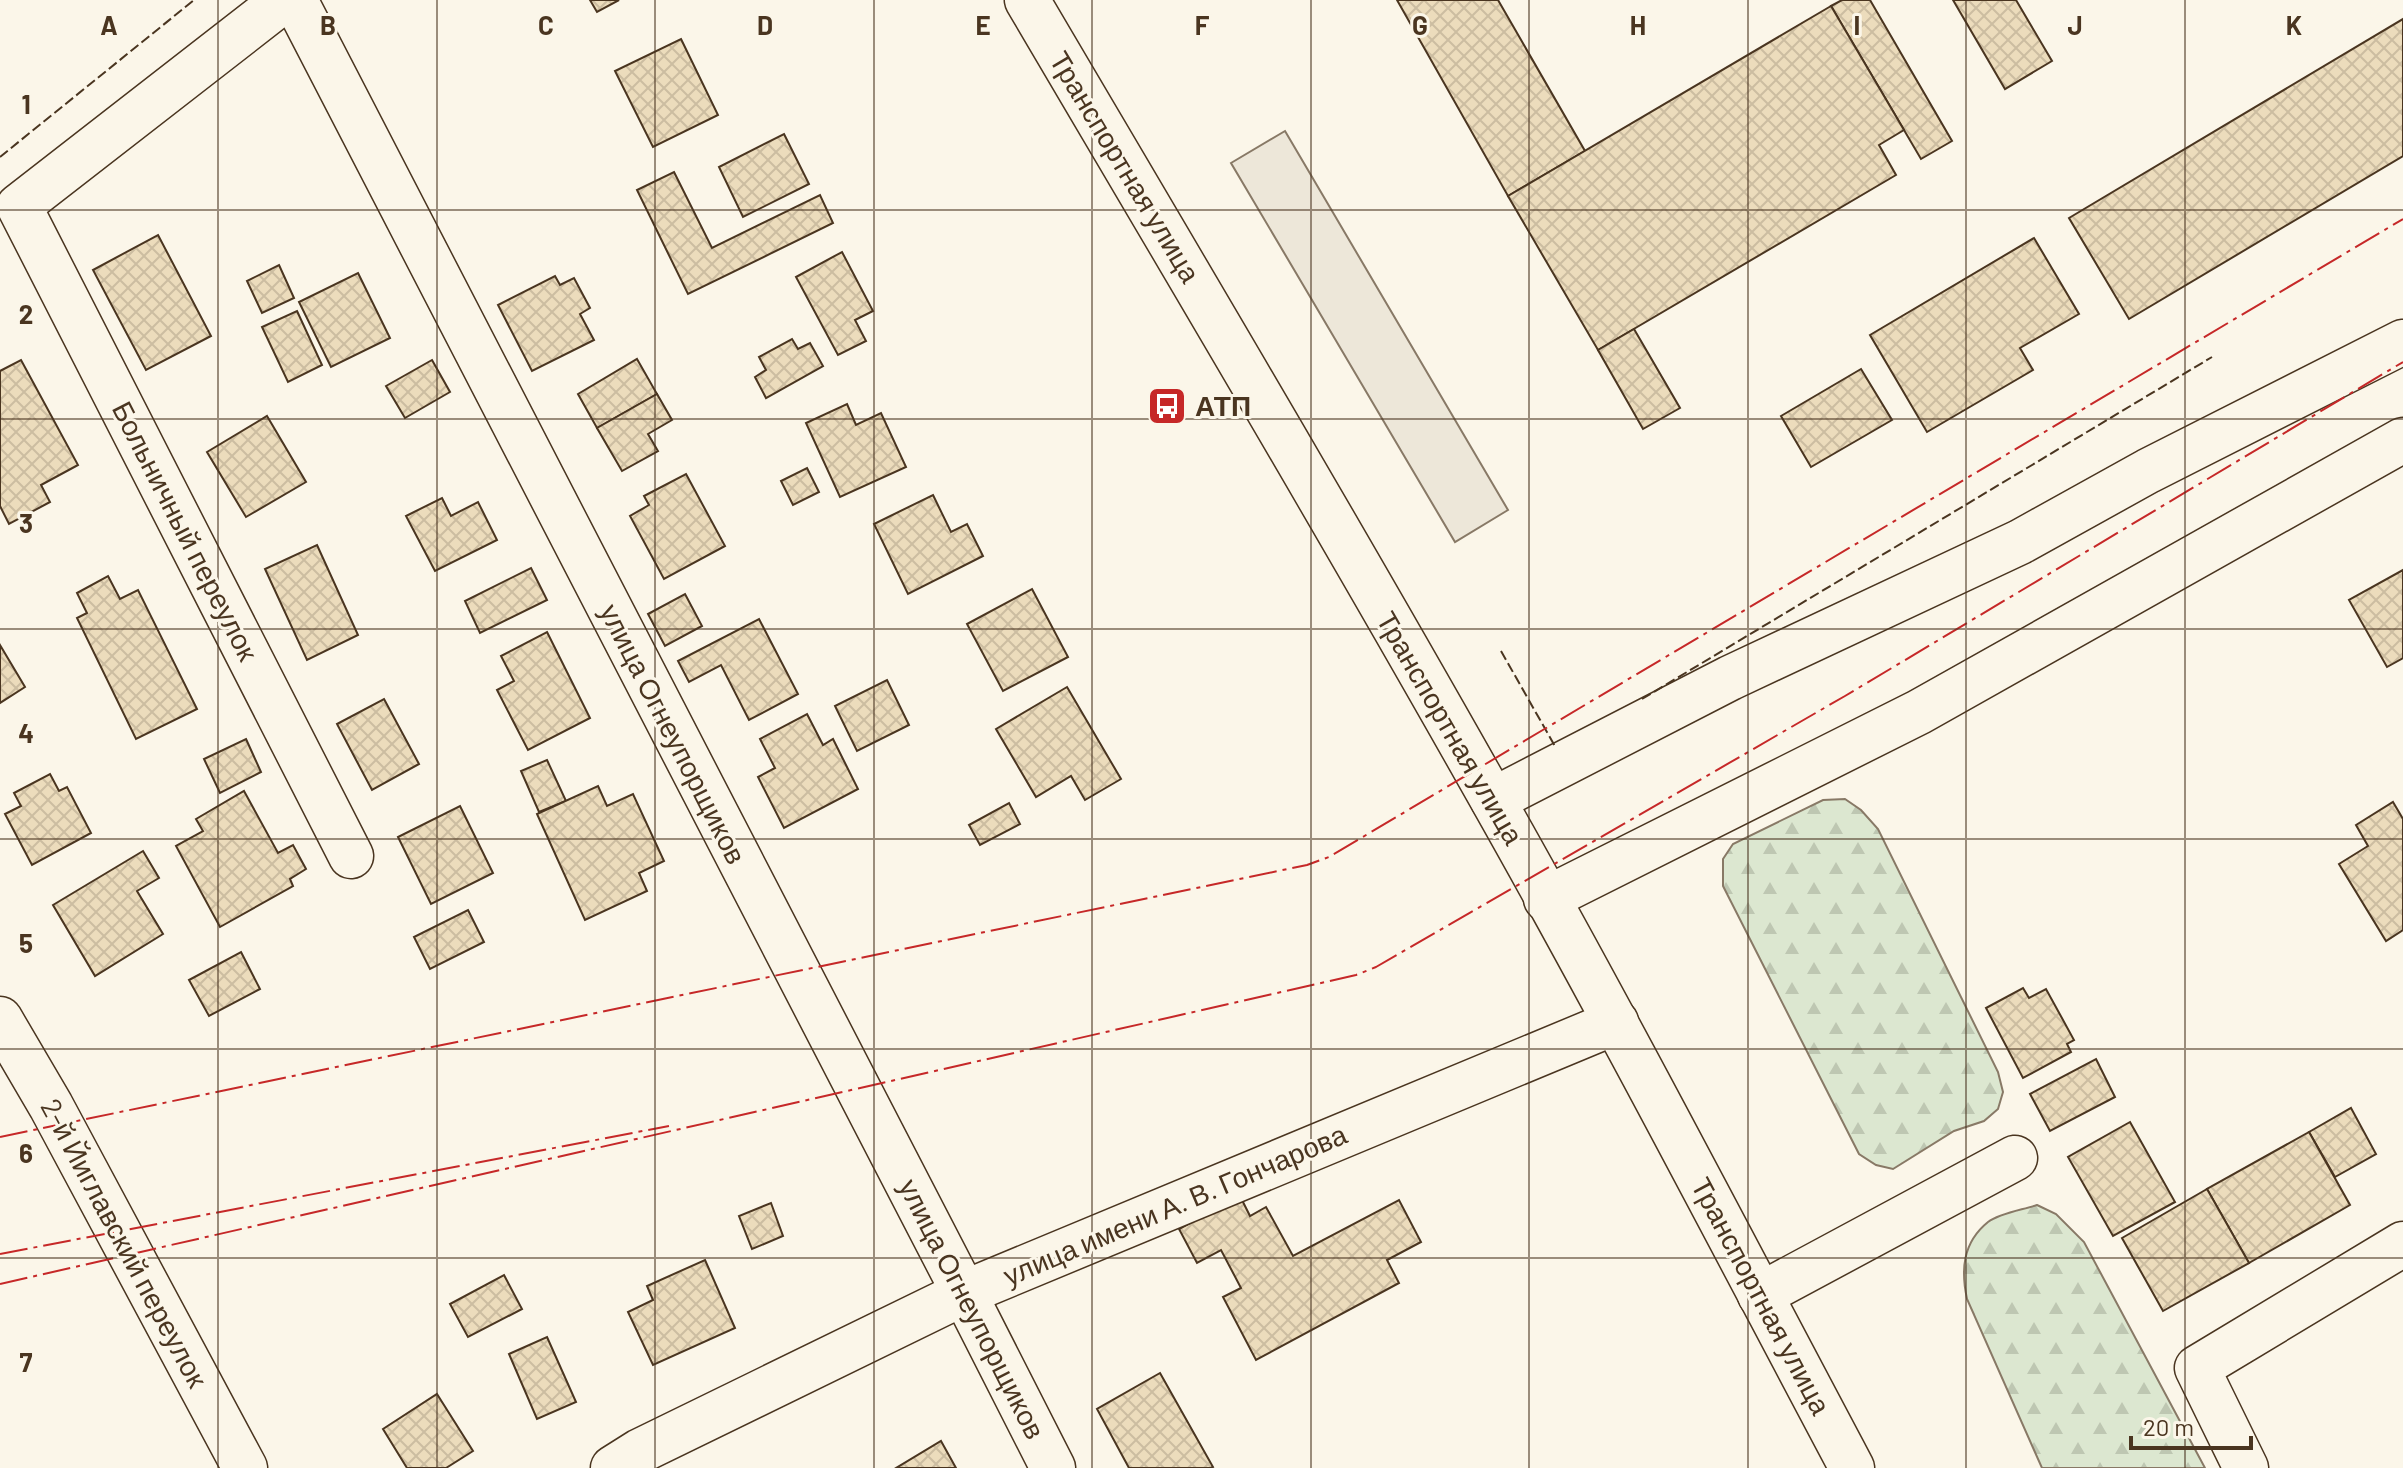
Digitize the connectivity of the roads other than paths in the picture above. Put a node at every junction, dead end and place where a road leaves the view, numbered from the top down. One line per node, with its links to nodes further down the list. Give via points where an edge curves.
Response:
1 (284, 0): 7 (street, Больничный переулок, via 19,206)
2 (295, 0): 13 (street, улица Огнеупорщиков)
3 (1027, 0): 6 (street, Транспортная улица)
4 (2403, 342): 6 (street, via 2020,542 1730,678)
5 (2403, 440): 8 (street, via 1919,712)
6 (1493, 800): 8 (street, Транспортная улица)
7 (351, 856)
8 (1546, 899): 10 (street, Транспортная улица)
9 (0, 1019): 15 (street, 2-й Йиглавский переулок)
10 (1616, 1022): 13 (street, улица имени А. В. Гончарова); 14 (street, Транспортная улица)
11 (2015, 1158): 14 (street)
12 (2403, 1244): 19 (street, via 2197,1368)
13 (964, 1293): 16 (street, улица имени А. В. Гончарова); 17 (street, улица Огнеупорщиков)
14 (1760, 1295): 18 (street, Транспортная улица)
15 (245, 1468)
16 (613, 1468)
17 (1053, 1468)
18 (1852, 1468)
19 (2246, 1468)

